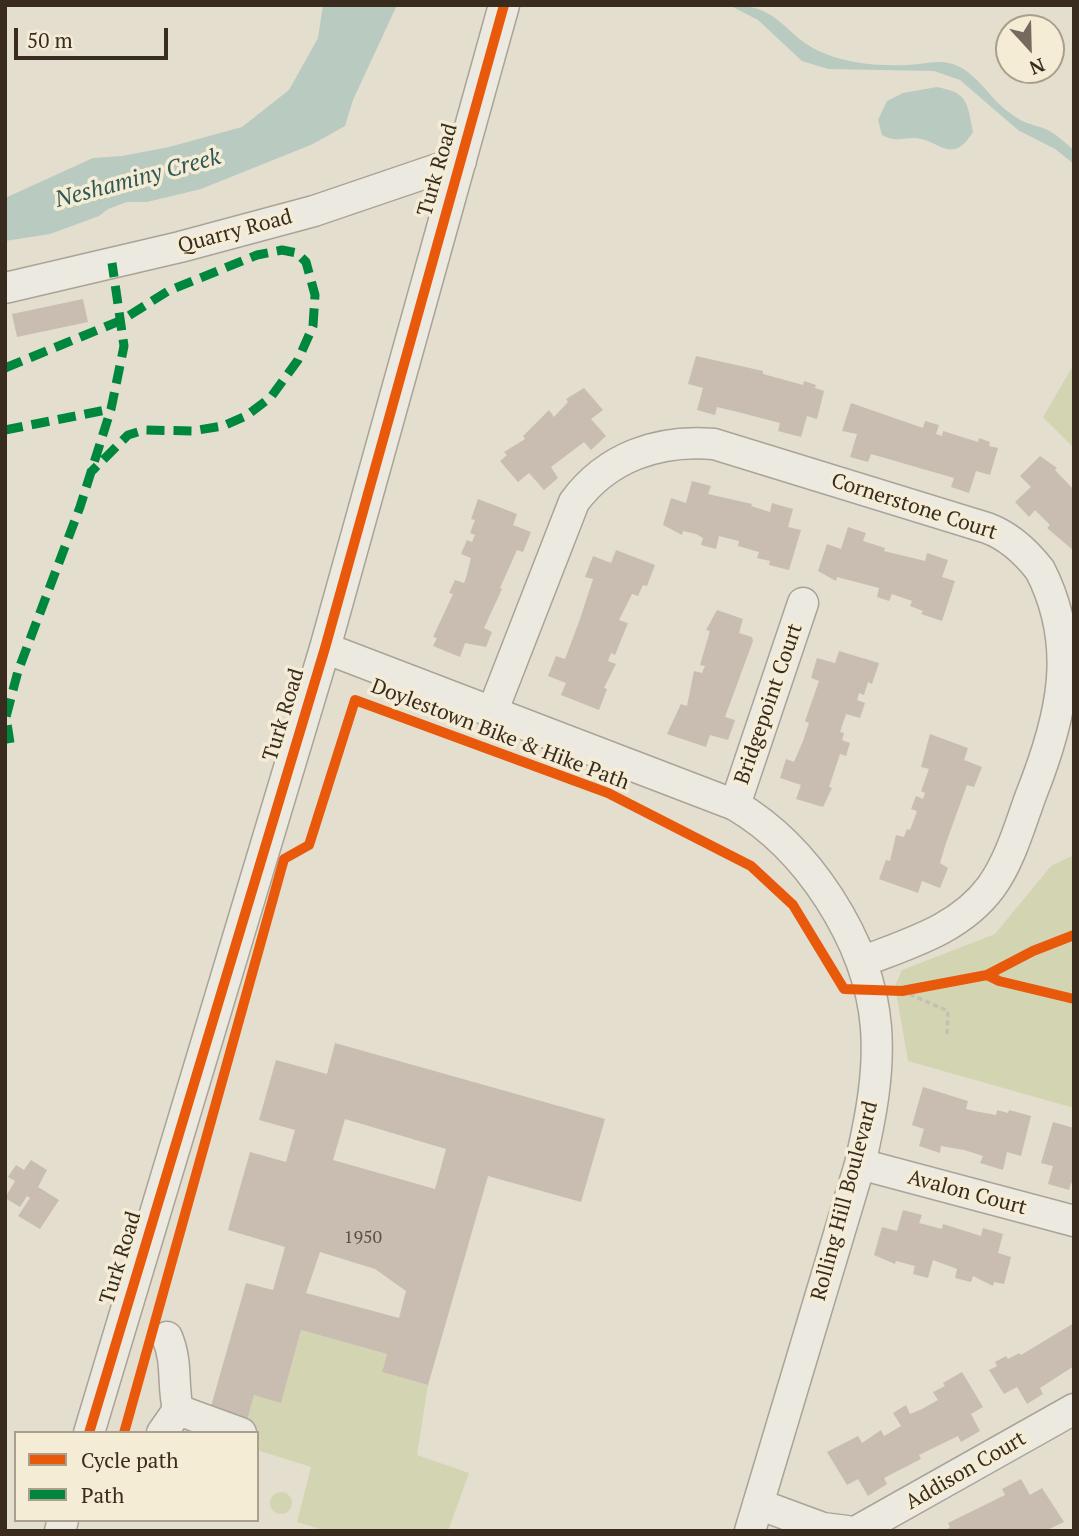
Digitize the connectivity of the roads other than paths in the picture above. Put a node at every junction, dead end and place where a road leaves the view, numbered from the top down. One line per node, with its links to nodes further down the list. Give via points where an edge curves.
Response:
1 (504, 5): 2 (street, Turk Road)
2 (461, 160): 3 (street, Quarry Road, via 314,211); 5 (street, Turk Road)
3 (5, 288)
4 (803, 603): 7 (street, Bridgepoint Court)
5 (325, 648): 6 (street, Rolling Hill Boulevard); 14 (street, Turk Road)
6 (493, 710): 7 (street, Rolling Hill Boulevard); 8 (street, Cornerstone Court, via 574,502 597,476 643,451 683,442 714,444 987,528 1009,539 1046,578 1067,622 1073,665 1058,727 991,887 952,923)
7 (735, 805): 8 (street, Rolling Hill Boulevard, via 785,843 806,866)
8 (864, 961): 9 (street, Rolling Hill Boulevard, via 877,1061)
9 (860, 1164): 10 (street, Avalon Court); 16 (street, Rolling Hill Boulevard)
10 (1074, 1221)
11 (167, 1337): 13 (street, via 175,1357)
12 (1074, 1409): 18 (street, Addison Court)
13 (170, 1422): 15 (street)
14 (90, 1431)
15 (228, 1431)
16 (754, 1517): 17 (street)
17 (847, 1531)
18 (857, 1531)

